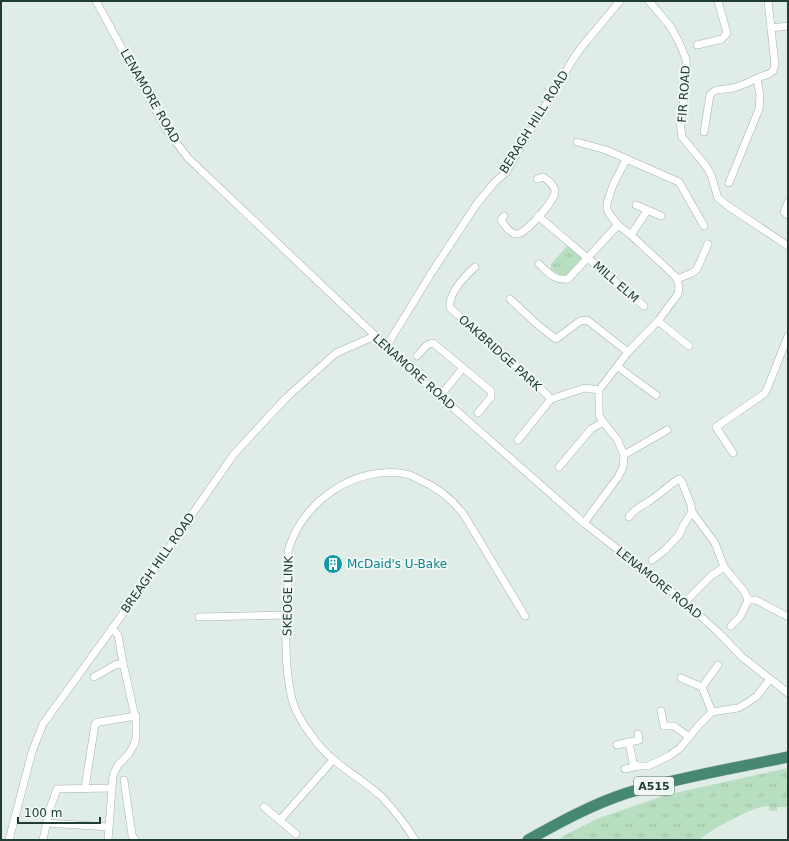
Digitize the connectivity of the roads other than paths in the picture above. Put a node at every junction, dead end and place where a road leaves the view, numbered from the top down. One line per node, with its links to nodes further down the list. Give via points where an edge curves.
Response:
1 (96, 1): 34 (street, LENAMORE ROAD, via 177,145)
2 (620, 1): 37 (street, BERAGH HILL ROAD, via 576,55 506,172 476,205)
3 (649, 1): 26 (street, FIR ROAD, via 670,26 686,59 687,79 680,123 682,137 706,166 718,198)
4 (718, 1): 8 (street, via 727,33 722,39)
5 (768, 1): 7 (street)
6 (788, 26): 7 (street)
7 (771, 28): 9 (street, via 775,65 769,74)
8 (697, 45)
9 (757, 79): 10 (street, via 734,88 712,91); 14 (street, via 759,109)
10 (704, 132)
11 (577, 142): 12 (street, via 606,150)
12 (626, 160): 22 (street, via 607,203 610,215); 23 (street, via 679,182)
13 (537, 179): 20 (street, via 543,177 555,188 553,198)
14 (729, 183)
15 (788, 202): 18 (street, via 784,212)
16 (636, 205): 17 (street)
17 (647, 211): 21 (street); 24 (street)
18 (788, 215)
19 (504, 216): 20 (street, via 501,220 504,225 517,234)
20 (538, 216): 27 (street, MILL ELM)
21 (661, 216)
22 (618, 225): 24 (street); 27 (street, MILL ELM)
23 (704, 226)
24 (631, 235): 30 (street)
25 (708, 244): 30 (street, via 697,269)
26 (788, 246)
27 (588, 258): 28 (street, MILL ELM, via 568,279 560,280); 32 (street, MILL ELM)
28 (539, 264)
29 (475, 267): 45 (street, OAKBRIDGE PARK, via 455,291 450,300 450,308)
30 (677, 279): 33 (street, via 678,294)
31 (510, 299): 38 (street, via 556,339 580,321 587,320)
32 (644, 306)
33 (658, 321): 36 (street); 38 (street)
34 (375, 336): 37 (street, LENAMORE ROAD); 65 (street, BREAGH HILL ROAD, via 336,353 286,398 234,454)
35 (788, 336): 50 (street, via 764,394 716,427)
36 (689, 346)
37 (386, 347): 44 (street, LENAMORE ROAD)
38 (628, 352): 40 (street)
39 (417, 356): 41 (street, via 433,344)
40 (618, 366): 42 (street); 43 (street)
41 (463, 368): 44 (street); 46 (street, via 491,391 491,397)
42 (599, 390): 45 (street, OAKBRIDGE PARK, via 585,388); 47 (street, via 599,415)
43 (656, 395)
44 (440, 396): 55 (street, LENAMORE ROAD)
45 (551, 399): 49 (street, OAKBRIDGE PARK)
46 (478, 413)
47 (603, 422): 51 (street, via 617,439); 52 (street, via 592,429)
48 (667, 430): 51 (street)
49 (518, 440)
50 (732, 453)
51 (624, 455): 55 (street, via 623,467 618,477)
52 (559, 467)
53 (692, 512): 54 (street, via 679,479 632,511); 56 (street, via 679,535); 57 (street, via 715,543)
54 (628, 517)
55 (584, 523): 59 (street, LENAMORE ROAD)
56 (652, 560)
57 (724, 567): 58 (street, via 744,591); 59 (street)
58 (748, 600): 63 (street, via 756,600); 64 (street, via 740,617)
59 (685, 602): 70 (street, LENAMORE ROAD, via 742,657)
60 (286, 615): 61 (street, SKEOGE LINK, via 288,550 302,521 316,504 336,489 364,476 385,472 408,474 443,492 455,502); 62 (street); 81 (street, SKEOGE LINK, via 287,673 292,700 313,737)
61 (525, 616)
62 (200, 617)
63 (788, 618)
64 (731, 626)
65 (112, 628): 66 (street, via 118,635); 92 (street, BREAGH HILL ROAD, via 43,724 32,752)
66 (123, 663): 68 (street, via 114,665); 75 (street)
67 (718, 666): 71 (street)
68 (94, 677)
69 (681, 678): 71 (street)
70 (770, 679): 72 (street, LENAMORE ROAD); 74 (street, via 757,696 747,703 738,708)
71 (702, 686): 74 (street)
72 (787, 691)
73 (661, 711): 77 (street, via 664,726 674,726)
74 (712, 712): 77 (street)
75 (136, 716): 85 (street, via 95,724); 86 (street, via 134,744 115,770)
76 (638, 734): 78 (street, via 639,740)
77 (689, 737): 82 (street, via 670,756 648,766)
78 (629, 742): 79 (street); 82 (street, via 634,763)
79 (617, 745)
80 (788, 757): 97 (highway, A515, via 626,793 583,811)
81 (333, 760): 88 (street); 96 (street, SKEOGE LINK, via 382,798)
82 (638, 766): 83 (street)
83 (625, 769)
84 (124, 780): 95 (street, via 132,835)
85 (85, 788): 86 (street); 89 (street, via 57,789)
86 (111, 788): 90 (street)
87 (264, 807): 88 (street)
88 (280, 820): 91 (street)
89 (46, 823): 90 (street); 93 (street)
90 (109, 827): 94 (street)
91 (296, 834)
92 (9, 840)
93 (43, 840)
94 (108, 840)
95 (135, 840)
96 (415, 840)
97 (528, 840)

